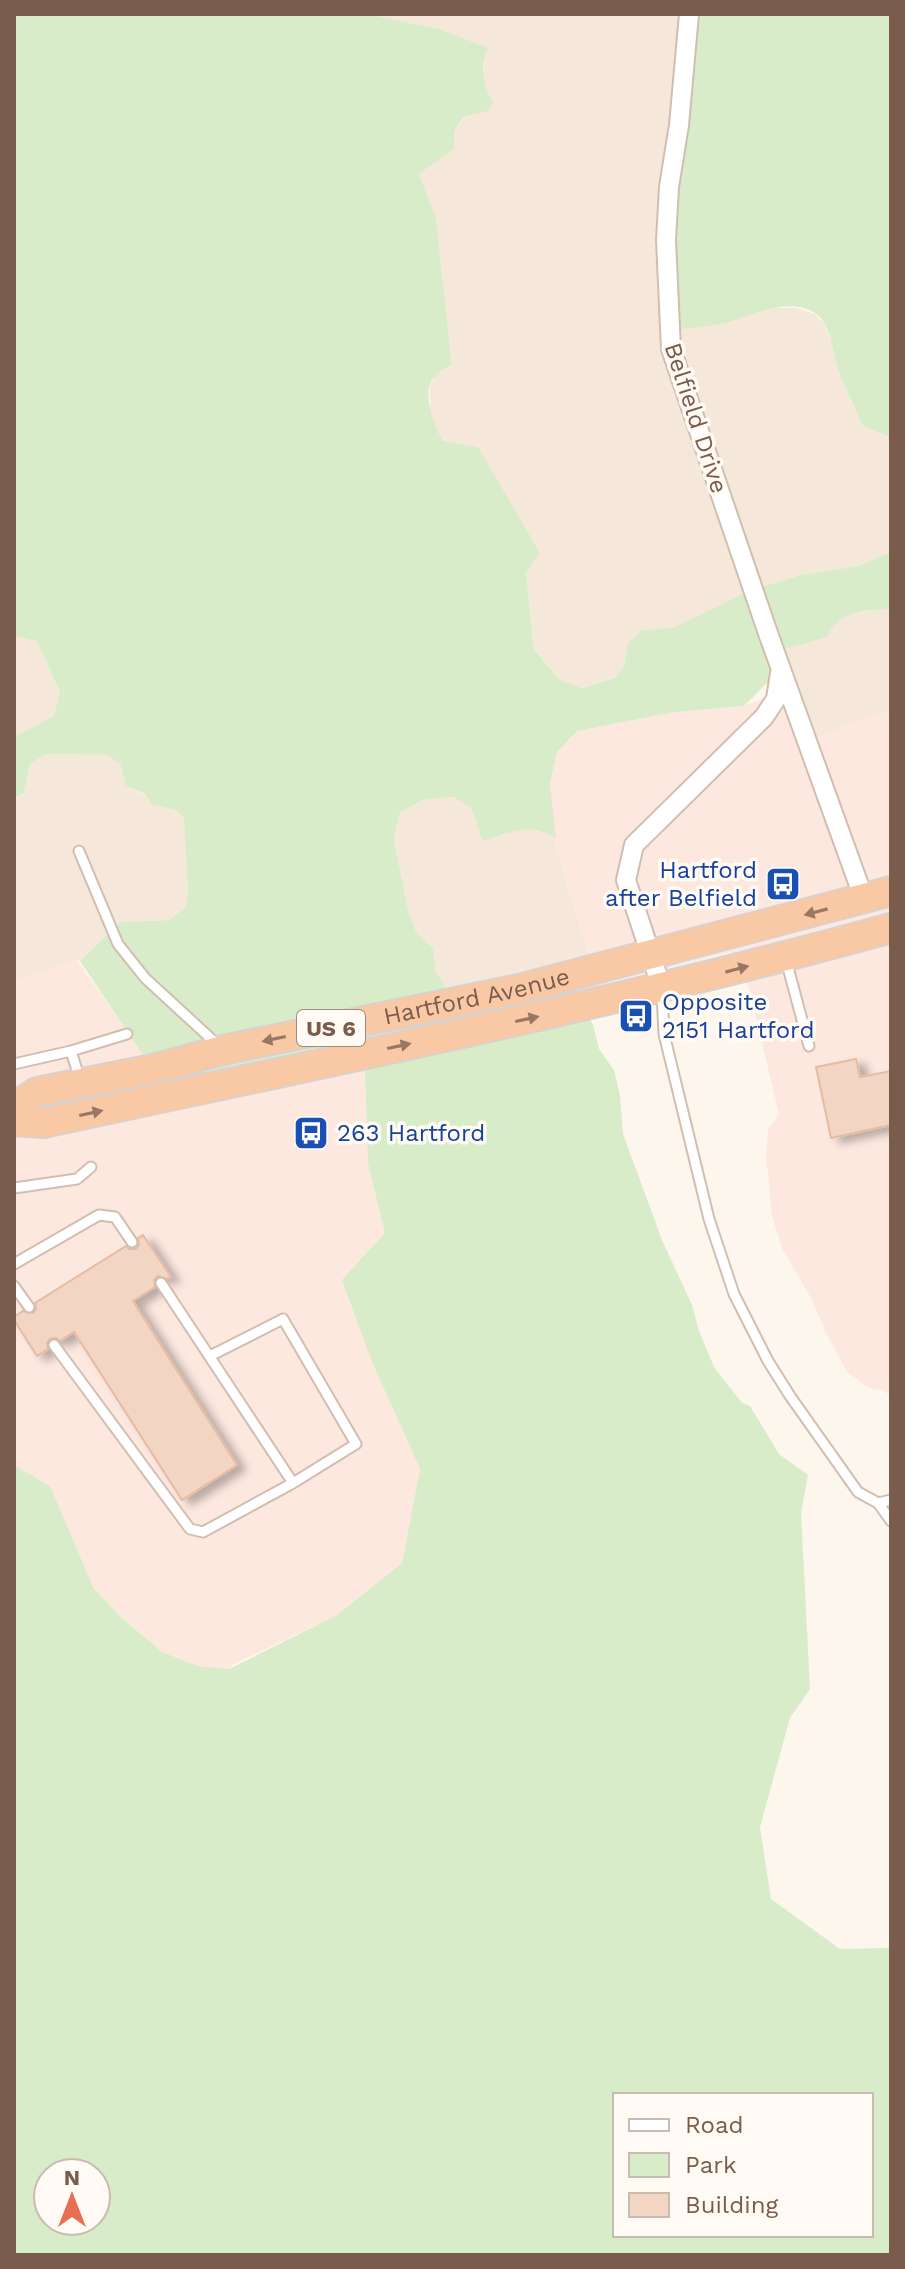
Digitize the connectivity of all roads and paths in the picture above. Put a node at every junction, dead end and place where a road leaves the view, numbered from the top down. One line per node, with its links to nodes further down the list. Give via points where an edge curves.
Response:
1 (689, 14): 2 (street, Belfield Drive, via 668,200 671,349)
2 (781, 669): 4 (street, Belfield Drive); 6 (street, via 776,699 764,717 634,845 626,880)
3 (79, 851): 11 (lane, via 118,944 145,978)
4 (878, 895): 6 (highway, Hartford Avenue / US 6, one-way to 6)
5 (891, 928): 7 (highway, Hartford Avenue / US 6)
6 (651, 954): 8 (street); 11 (highway, Hartford Avenue / US 6, one-way to 11, via 519,989)
7 (785, 957): 8 (highway, Hartford Avenue / US 6, one-way to 7); 10 (lane)
8 (662, 989): 16 (highway, Hartford Avenue / US 6, one-way to 8, via 44,1123); 28 (lane, via 666,1043 709,1219 734,1294 790,1396 858,1492)
9 (127, 1034): 12 (lane)
10 (809, 1046)
11 (223, 1050): 14 (highway, Hartford Avenue / US 6)
12 (71, 1051): 13 (lane); 14 (lane)
13 (14, 1064)
14 (81, 1083): 15 (highway, Hartford Avenue / US 6, via 37,1092)
15 (14, 1108)
16 (14, 1121)
17 (91, 1167): 18 (lane, via 77,1179)
18 (14, 1188)
19 (132, 1242): 20 (lane, via 115,1217 99,1215)
20 (14, 1264)
21 (161, 1283): 25 (lane)
22 (14, 1286): 23 (lane)
23 (29, 1307)
24 (54, 1345): 26 (lane, via 190,1529 203,1532)
25 (210, 1356): 26 (lane); 26 (lane, via 283,1319 356,1444)
26 (293, 1483)
27 (891, 1500): 28 (lane)
28 (878, 1503): 29 (lane)
29 (891, 1521)

